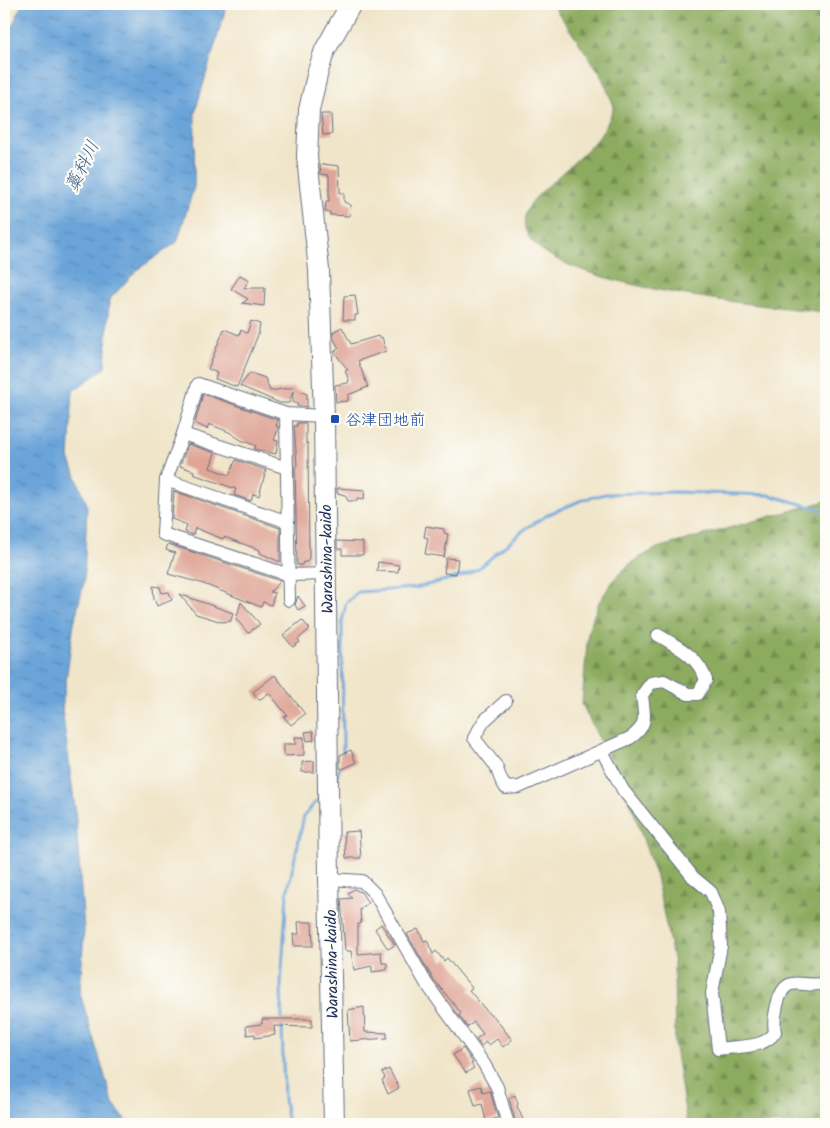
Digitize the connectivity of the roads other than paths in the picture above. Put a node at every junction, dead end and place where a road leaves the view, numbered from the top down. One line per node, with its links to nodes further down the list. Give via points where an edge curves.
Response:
1 (351, 4): 3 (highway, Warashina-kaido, via 325,50 309,110 307,157 319,270)
2 (286, 414): 3 (street); 4 (street, via 198,384); 5 (street)
3 (324, 416): 9 (highway, Warashina-kaido)
4 (183, 434): 5 (street); 6 (street)
5 (287, 468): 7 (street)
6 (166, 480): 7 (street); 8 (street, via 164,534)
7 (288, 522): 8 (street)
8 (289, 574): 9 (street); 10 (street)
9 (326, 574): 14 (highway, Warashina-kaido)
10 (289, 600)
11 (658, 635): 13 (street, via 694,657 706,680 698,694 688,694 664,681 651,683 642,695 645,722 640,732)
12 (506, 701): 13 (street, via 484,721 474,738 496,766 506,788 519,787)
13 (602, 751): 15 (street, via 623,790 693,877 711,892 718,912 721,946 712,993 718,1049 771,1039 784,986)
14 (329, 879): 16 (highway, Warashina-kaido); 17 (street, via 362,881 375,894 426,983 484,1064 497,1087)
15 (826, 982)
16 (334, 1124)
17 (508, 1124)

